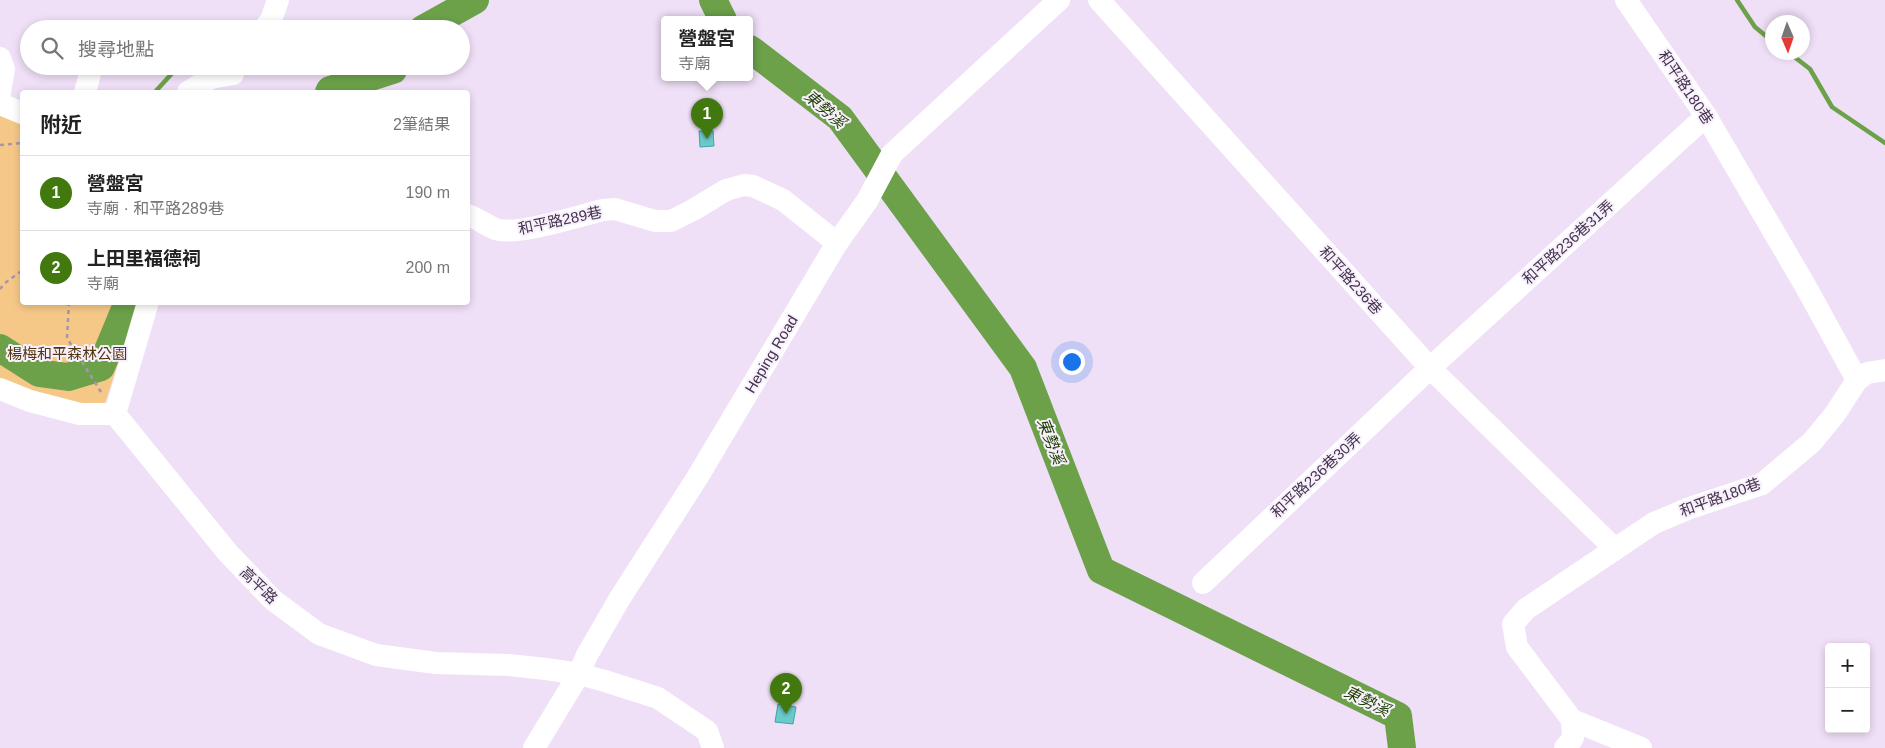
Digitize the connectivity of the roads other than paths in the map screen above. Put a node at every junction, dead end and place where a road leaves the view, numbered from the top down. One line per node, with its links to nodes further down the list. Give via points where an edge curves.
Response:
1 (1059, 0): 12 (street, Heping Road, via 892,154 867,201)
2 (1099, 0): 14 (street, 和平路236巷)
3 (1626, 0): 10 (street, 和平路180巷)
4 (0, 58): 9 (street, via 4,69)
5 (220, 75): 7 (street)
6 (232, 75): 8 (street)
7 (191, 90)
8 (222, 90)
9 (5, 99)
10 (1706, 116): 14 (street, 和平路236巷31弄); 16 (street, 和平路180巷)
11 (470, 216): 12 (street, 和平路289巷, via 500,230 516,230 615,209 655,221 671,221 726,190 744,185 783,200)
12 (837, 243): 21 (street, Heping Road, via 697,478 620,598)
13 (145, 309): 18 (street)
14 (1430, 368): 19 (street, 和平路236巷); 20 (street, 和平路236巷30弄)
15 (1885, 370): 16 (street, via 1867,373)
16 (1857, 380): 19 (street, 和平路180巷, via 1812,442 1762,484 1654,523)
17 (0, 389): 18 (street, via 30,401 80,414)
18 (115, 414): 21 (street, 高平路, via 228,553 273,600 319,634 376,656 436,663 509,665)
19 (1614, 548): 22 (street, 和平路180巷, via 1526,609 1514,624 1518,647)
20 (1203, 583)
21 (579, 674): 23 (street, Heping Road); 24 (street, 高平路, via 658,698 707,731)
22 (1572, 720): 25 (street, via 1573,738); 26 (street)
23 (534, 748)
24 (713, 748)
25 (1565, 748)
26 (1641, 748)

